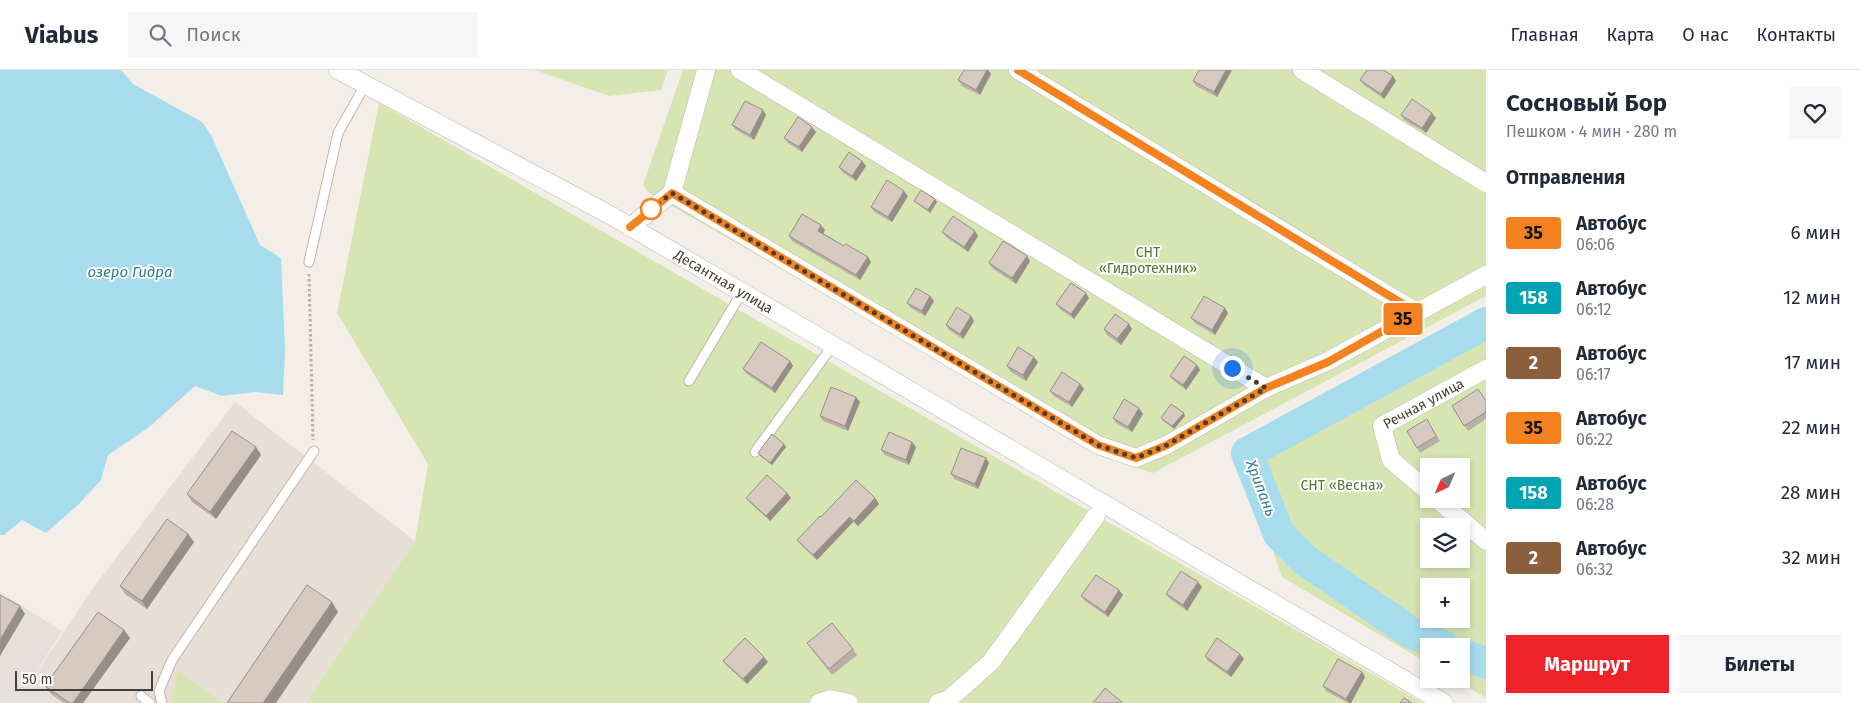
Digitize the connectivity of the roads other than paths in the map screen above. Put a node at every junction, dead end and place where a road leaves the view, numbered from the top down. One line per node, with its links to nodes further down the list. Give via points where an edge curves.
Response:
1 (338, 70): 6 (street, Десантная улица)
2 (706, 70): 8 (street)
3 (740, 70): 17 (street)
4 (1018, 70): 13 (street)
5 (1302, 70): 7 (street)
6 (365, 84): 9 (street, Десантная улица); 10 (lane, via 338,133)
7 (1486, 183)
8 (672, 193): 9 (street); 17 (street, via 1098,445 1136,458 1167,445)
9 (630, 227): 12 (street, Десантная улица)
10 (309, 262)
11 (1486, 275): 13 (street)
12 (742, 292): 14 (street, Десантная улица); 16 (lane)
13 (1416, 312): 17 (street, via 1328,362)
14 (833, 345): 19 (lane); 22 (street, Десантная улица)
15 (1486, 369): 20 (street, Речная улица, via 1382,426 1391,460)
16 (689, 381)
17 (1266, 388)
18 (314, 451): 26 (lane, via 172,660 159,692)
19 (755, 452)
20 (1420, 484)
21 (1448, 508): 23 (street)
22 (1100, 510): 29 (street, via 991,662 949,699); 30 (street, Десантная улица)
23 (1486, 541)
24 (141, 696): 25 (lane)
25 (150, 703)
26 (162, 703)
27 (819, 703): 28 (street, via 830,699)
28 (850, 703)
29 (938, 703)
30 (1444, 703)

